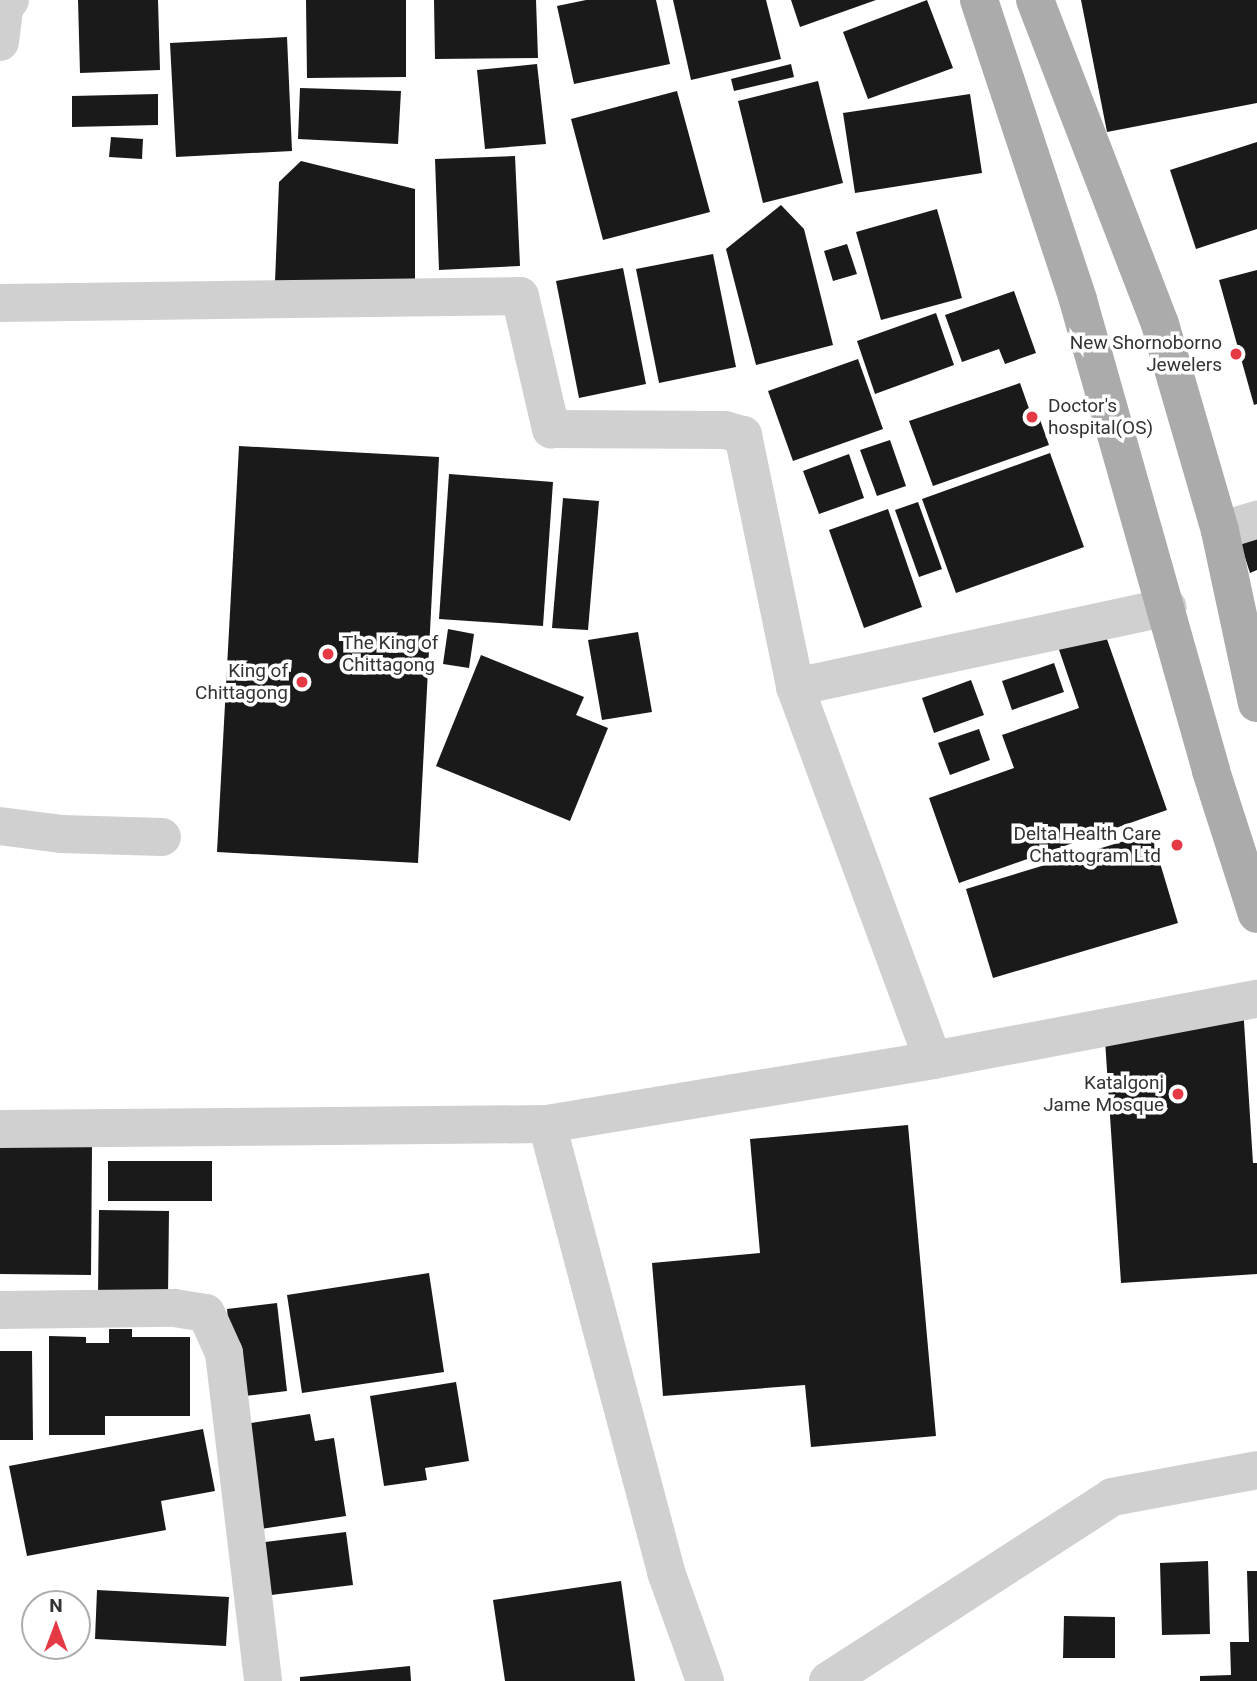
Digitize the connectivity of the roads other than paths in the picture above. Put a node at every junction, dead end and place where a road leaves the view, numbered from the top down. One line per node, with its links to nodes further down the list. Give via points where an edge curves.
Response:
1 (10, 0): 4 (street, via 4,7)
2 (979, 0): 8 (main road, via 1077,300)
3 (1035, 0): 7 (main road, via 1160,324)
4 (0, 42)
5 (0, 303): 9 (street, via 520,296 551,429 725,430 743,435)
6 (1257, 520): 7 (street)
7 (1220, 531): 10 (main road)
8 (1167, 607): 9 (street); 13 (main road, via 1211,771)
9 (794, 687): 15 (street)
10 (1257, 702)
11 (0, 827): 12 (street)
12 (162, 837)
13 (1257, 914)
14 (1257, 999): 15 (street)
15 (933, 1060): 16 (street)
16 (547, 1124): 17 (street); 21 (street, via 666,1572)
17 (0, 1129)
18 (0, 1310): 20 (street, via 174,1308 206,1313 224,1353)
19 (1257, 1470): 22 (street, via 1112,1497)
20 (264, 1681)
21 (705, 1681)
22 (828, 1681)

